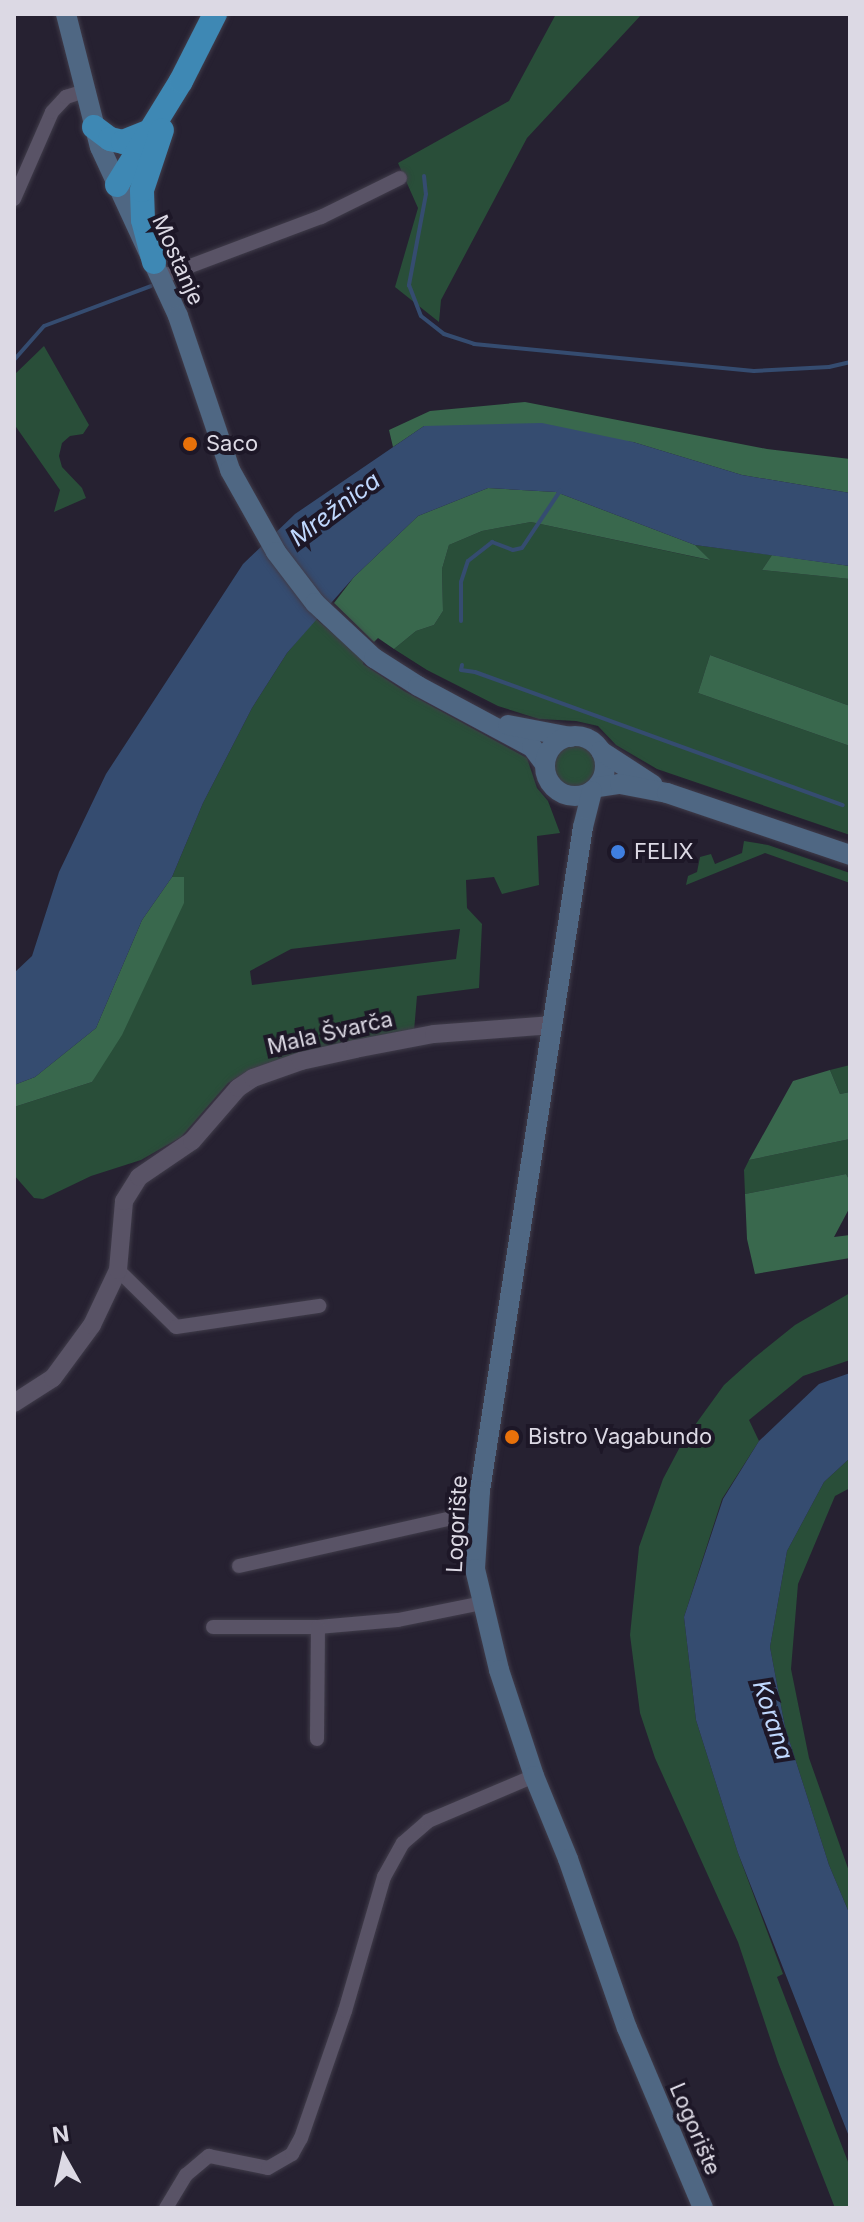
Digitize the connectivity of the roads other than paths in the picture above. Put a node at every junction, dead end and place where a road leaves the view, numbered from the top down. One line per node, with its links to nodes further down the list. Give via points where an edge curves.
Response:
1 (66, 14): 4 (main road, Mostanje)
2 (215, 14): 3 (highway)
3 (181, 81): 6 (highway); 7 (highway)
4 (85, 91): 5 (main road, Mostanje); 10 (street, via 66,97 52,112)
5 (94, 127): 6 (highway, via 123,142); 9 (main road, Mostanje)
6 (148, 132): 9 (highway)
7 (144, 177): 9 (highway); 11 (highway, via 142,207)
8 (400, 178): 11 (street, via 321,217)
9 (117, 185): 11 (main road, Mostanje)
10 (14, 199)
11 (158, 270): 12 (main road, Mostanje, via 230,470 257,523 315,603 374,658)
12 (481, 718): 13 (main road); 15 (main road, via 532,747)
13 (573, 737): 14 (main road, via 589,740); 15 (main road, via 551,749)
14 (601, 751): 16 (main road, via 605,769); 18 (main road)
15 (545, 764): 17 (main road)
16 (595, 789): 17 (main road, via 574,797); 18 (main road, via 620,784); 20 (main road, Logorište)
17 (556, 790): 20 (main road, Logorište, via 570,815)
18 (667, 793): 19 (main road)
19 (850, 855)
20 (578, 857): 21 (main road, Logorište)
21 (553, 1025): 22 (street, Mala Švarča, via 434,1034 301,1061 253,1078 226,1099 192,1141 139,1177 124,1201); 25 (main road, Logorište)
22 (118, 1270): 23 (street, via 176,1327); 24 (street, Mala Švarča, via 92,1325 53,1378)
23 (319, 1306)
24 (14, 1403)
25 (478, 1512): 26 (street); 27 (main road, Logorište, via 475,1569)
26 (239, 1566)
27 (482, 1603): 29 (street, via 398,1620); 31 (main road, Logorište)
28 (213, 1627): 29 (street)
29 (318, 1627): 30 (street)
30 (317, 1739)
31 (534, 1776): 32 (street, via 428,1821 403,1843 384,1877 345,2011 292,2154 268,2168 209,2156 186,2175); 33 (main road, Logorište, via 633,2043)
32 (166, 2208)
33 (703, 2208)

